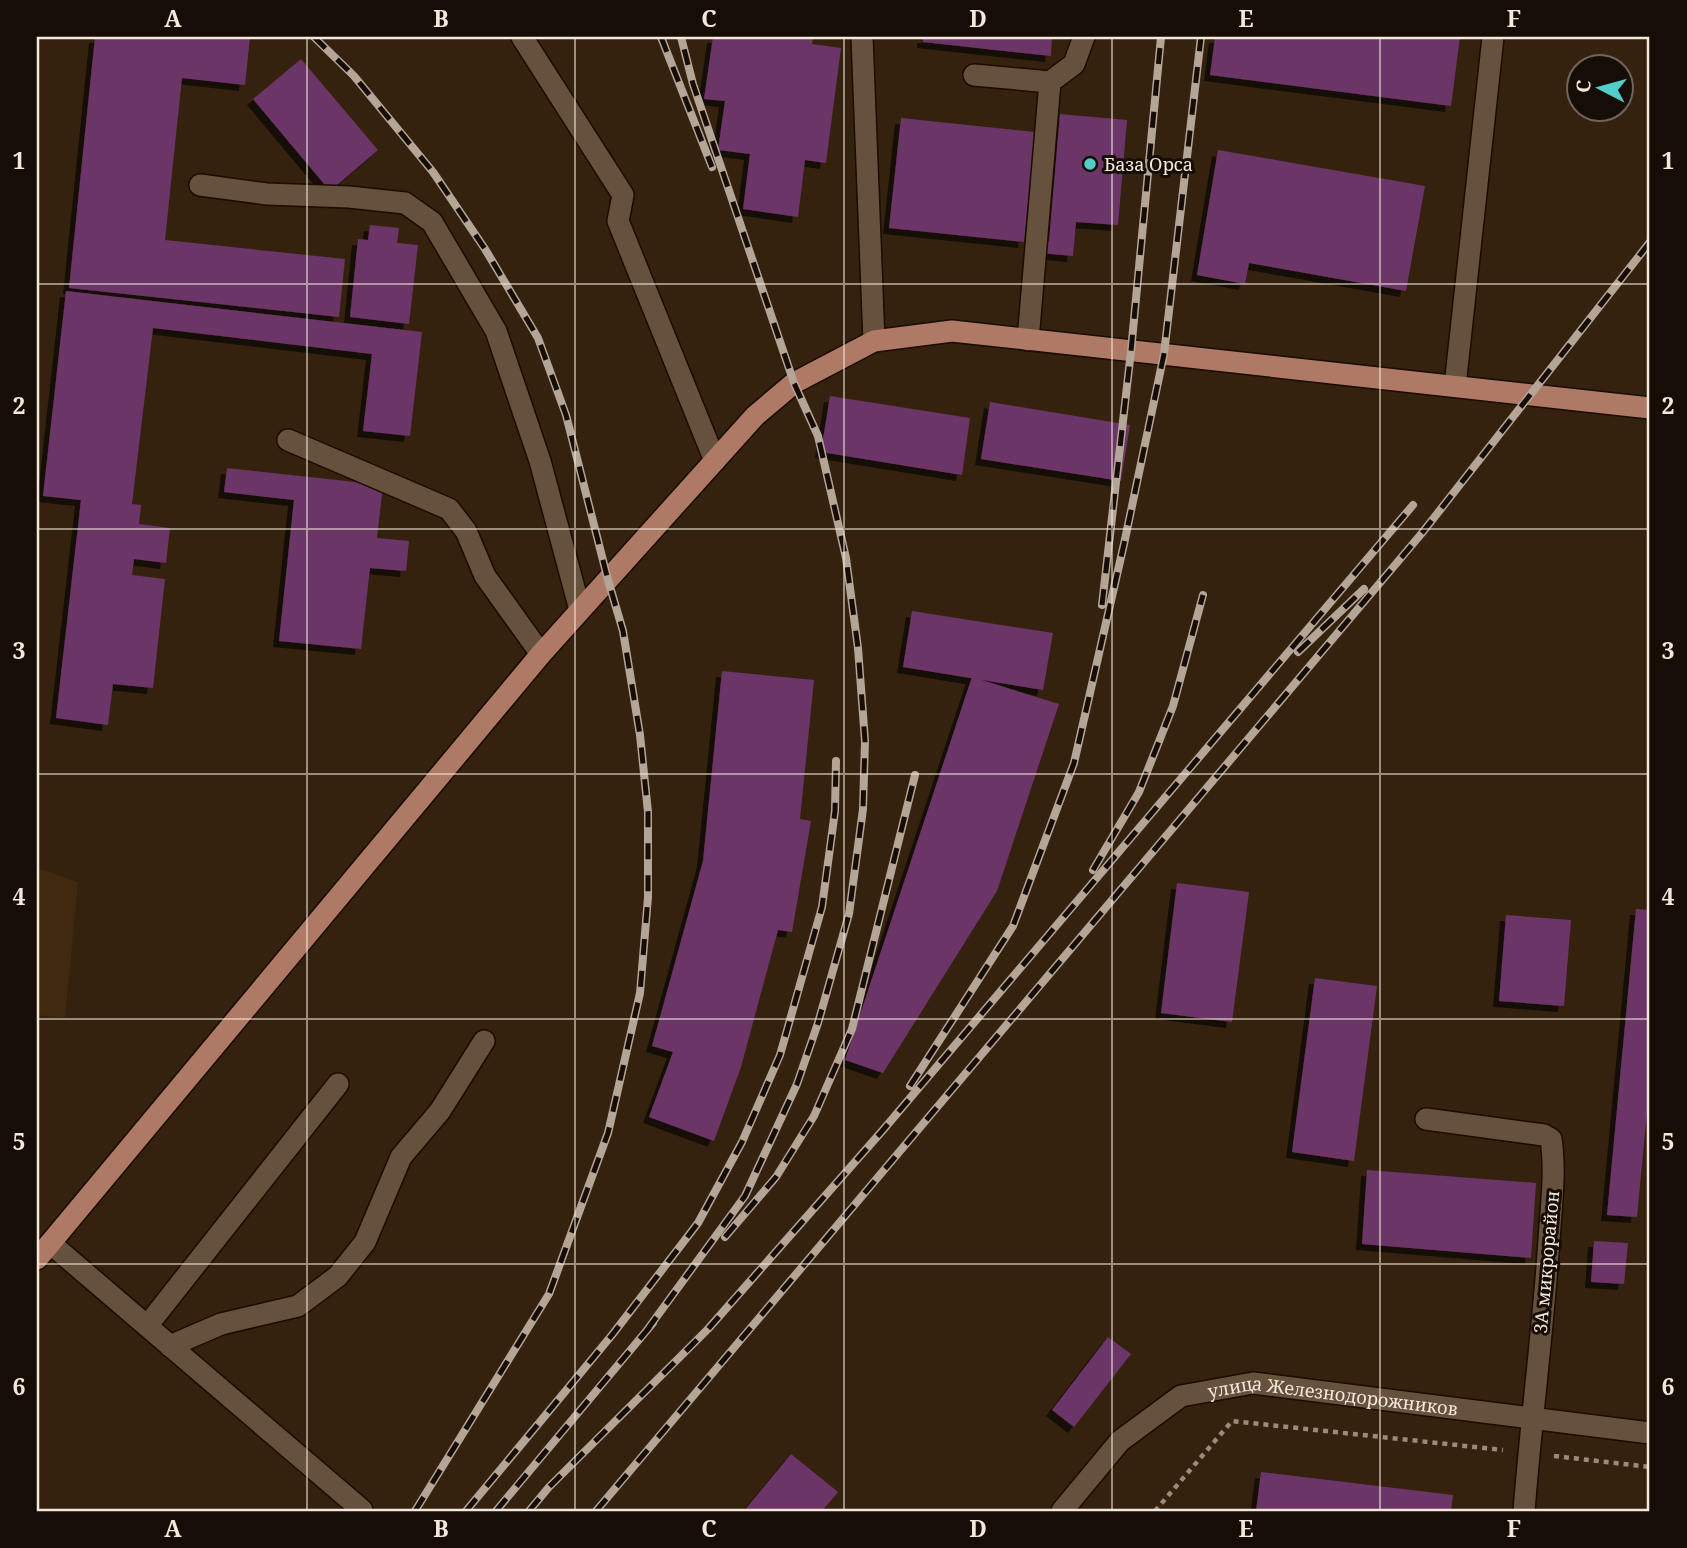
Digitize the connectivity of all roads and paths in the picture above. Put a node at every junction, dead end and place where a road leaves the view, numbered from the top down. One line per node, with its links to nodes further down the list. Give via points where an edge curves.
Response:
1 (522, 37): 13 (street, via 624,195 618,221)
2 (862, 37): 9 (street)
3 (1084, 37): 6 (street, via 1074,64)
4 (1493, 37): 10 (street)
5 (974, 75): 6 (street)
6 (1050, 82): 8 (street)
7 (200, 186): 14 (street, via 405,203 432,222 496,331 540,461)
8 (1028, 340): 9 (main road, via 953,331); 10 (main road)
9 (874, 341): 13 (main road, via 794,383 755,416)
10 (1455, 386): 11 (main road)
11 (1650, 408)
12 (288, 440): 15 (street, via 449,509 466,531 485,576)
13 (715, 461): 14 (main road)
14 (580, 610): 15 (main road)
15 (541, 654): 19 (main road)
16 (484, 1041): 21 (street, via 440,1111 401,1157 365,1242 338,1276 298,1306 221,1324)
17 (338, 1084): 20 (street)
18 (1426, 1119): 22 (street, 3А микрорайон, via 1550,1139 1553,1174 1547,1276)
19 (43, 1251): 20 (street)
20 (148, 1326): 21 (street)
21 (170, 1346): 26 (street)
22 (1531, 1417): 23 (street, улица Железнодорожников); 24 (street, 3А микрорайон); 27 (street, улица Железнодорожников, via 1253,1384 1181,1396 1120,1441)
23 (1650, 1433)
24 (1529, 1453): 25 (path); 28 (path, via 1232,1421); 29 (street, 3А микрорайон)
25 (1650, 1467)
26 (362, 1510)
27 (1062, 1511)
28 (1155, 1511)
29 (1524, 1511)

